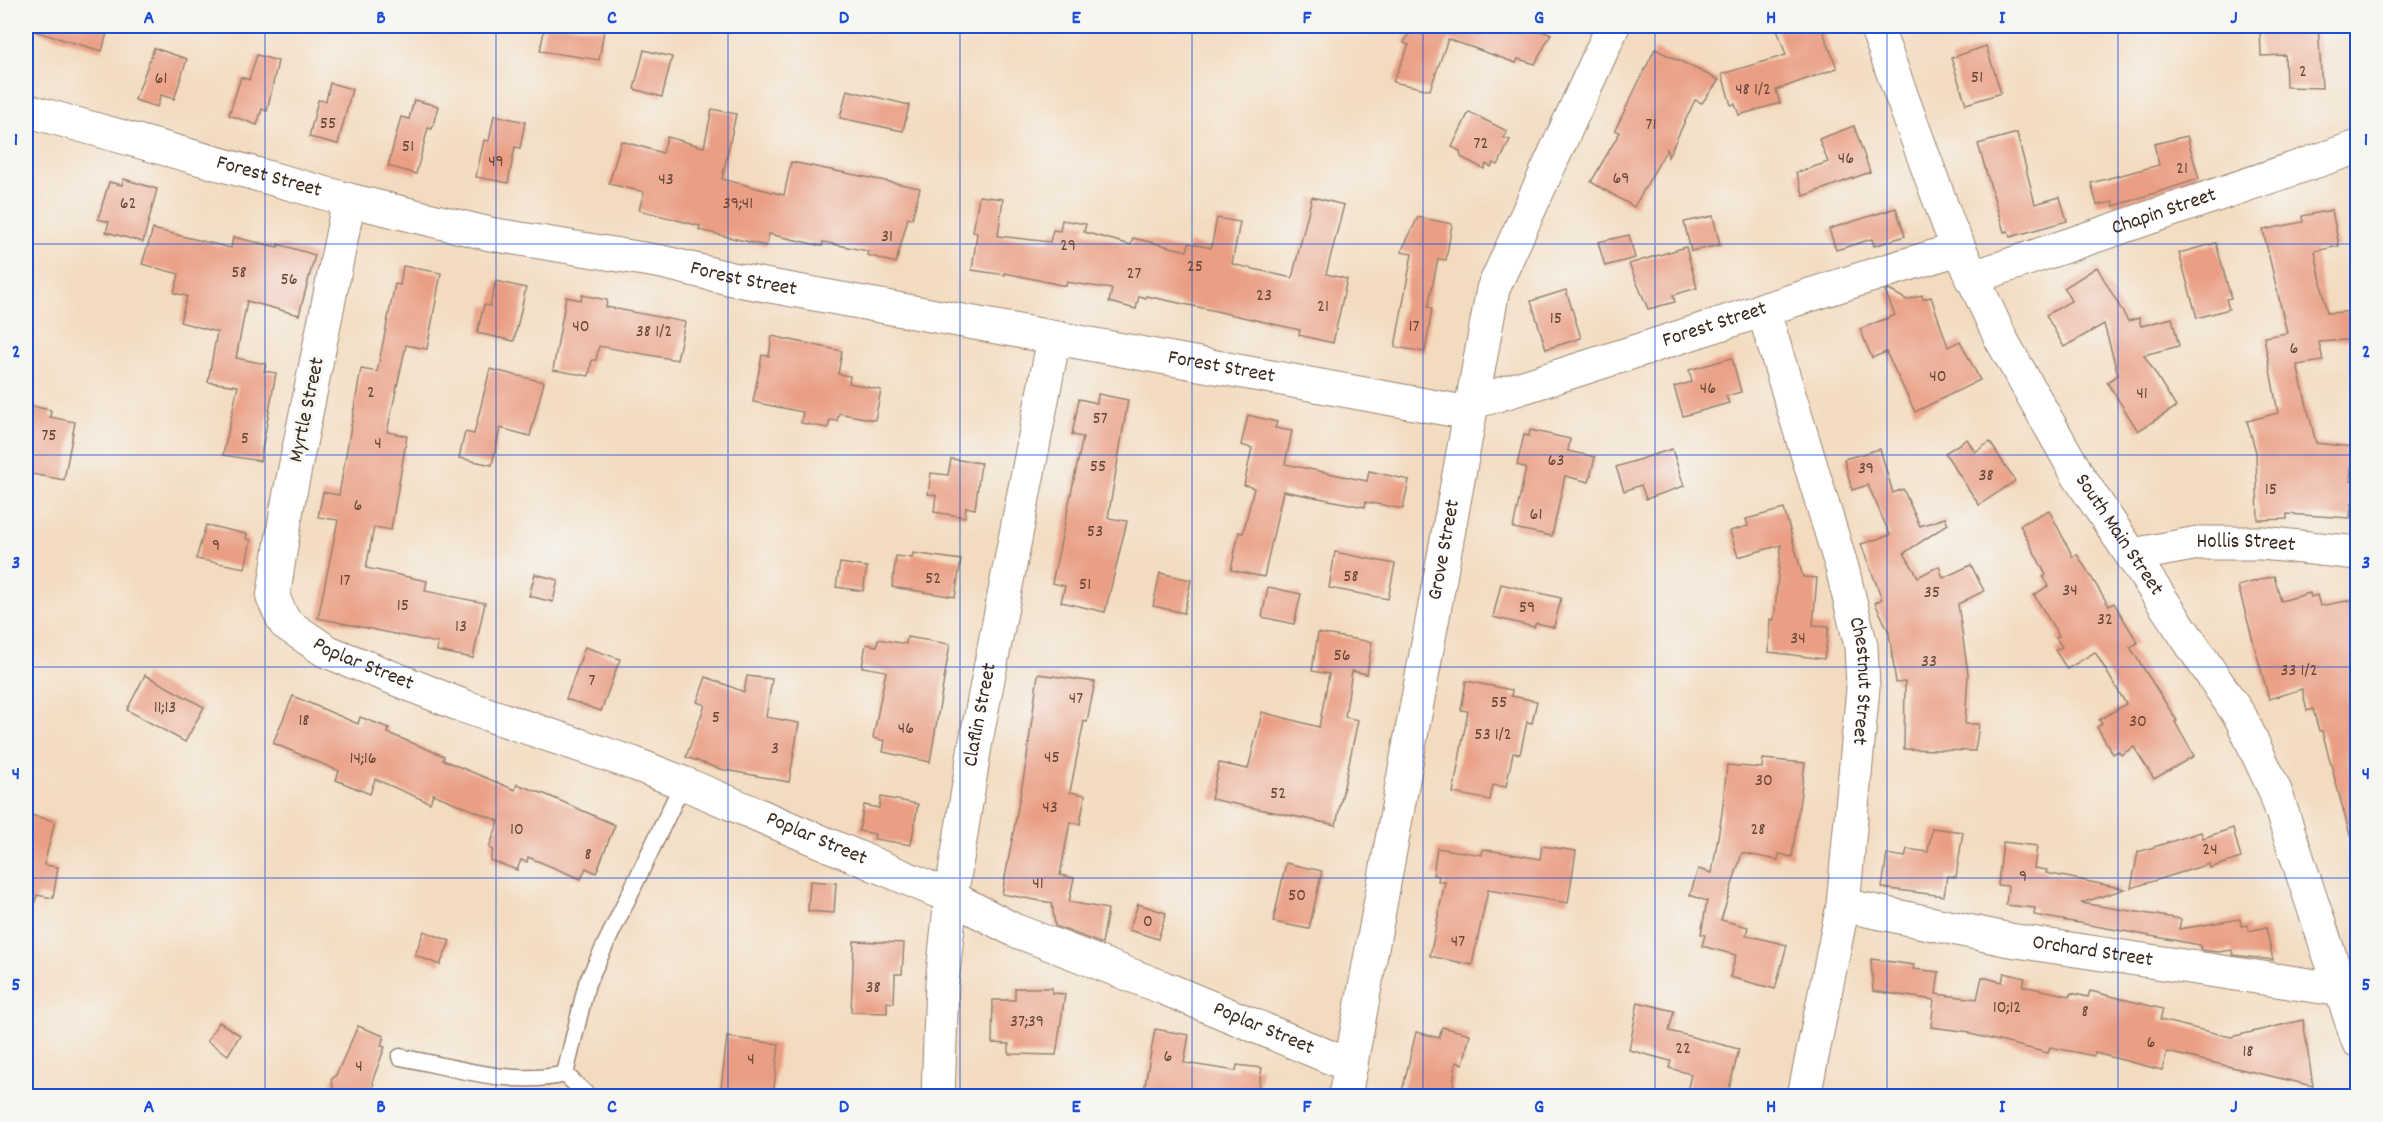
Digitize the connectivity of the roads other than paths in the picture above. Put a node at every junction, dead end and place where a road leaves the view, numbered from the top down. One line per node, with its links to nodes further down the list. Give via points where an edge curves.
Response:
1 (1613, 26): 9 (street, Grove Street, via 1497,275)
2 (1876, 26): 6 (street, South Main Street)
3 (26, 110): 5 (street, Forest Street)
4 (2358, 147): 6 (street, Chapin Street)
5 (349, 200): 8 (street, Forest Street, via 490,234 662,262 732,279); 12 (street, Myrtle Street, via 283,531 273,598)
6 (1965, 264): 7 (street, Forest Street); 11 (street, South Main Street, via 2001,339 2079,477)
7 (1763, 309): 9 (street, Forest Street); 15 (street, Chestnut Street, via 1842,568 1861,646 1863,688)
8 (1054, 338): 9 (street, Forest Street); 14 (street, Claflin Street, via 975,746)
9 (1470, 408): 20 (street, Grove Street)
10 (2358, 553): 11 (street, Hollis Street, via 2262,543 2198,543)
11 (2133, 555): 16 (street, South Main Street, via 2241,718 2275,791)
12 (283, 618): 13 (street, Poplar Street, via 326,651 463,706)
13 (683, 783): 14 (street, Poplar Street); 19 (lane, via 588,983)
14 (951, 897): 20 (street, Poplar Street, via 1014,930 1164,988); 22 (street, Claflin Street, via 942,983)
15 (1843, 905): 16 (street, Orchard Street, via 2010,940); 23 (street, Chestnut Street)
16 (2342, 990): 17 (street, South Main Street)
17 (2358, 1041)
18 (400, 1057): 19 (lane, via 502,1076 545,1079)
19 (565, 1074): 21 (lane)
20 (1348, 1081)
21 (588, 1096)
22 (938, 1096)
23 (1804, 1096)

